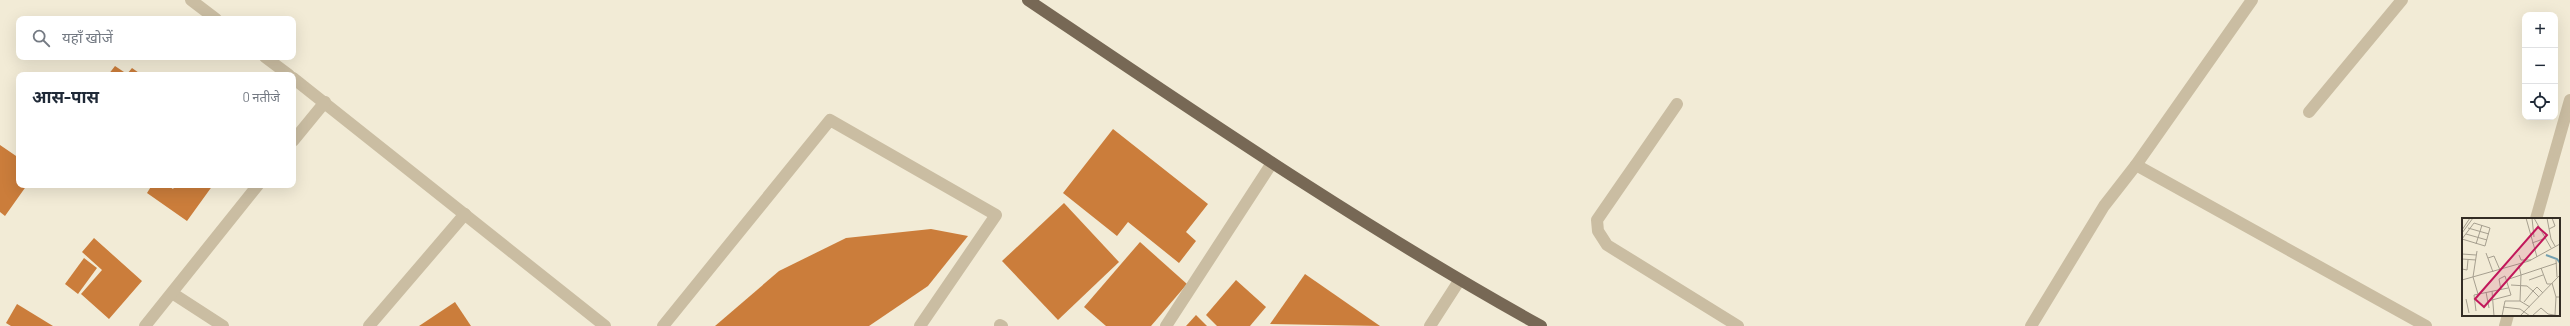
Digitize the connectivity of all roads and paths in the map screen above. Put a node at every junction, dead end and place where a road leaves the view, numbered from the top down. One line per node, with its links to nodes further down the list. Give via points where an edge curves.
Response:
1 (191, 0): 5 (street)
2 (1028, 0): 14 (main road)
3 (2252, 0): 15 (street)
4 (2402, 0): 12 (street)
5 (212, 16)
6 (270, 60): 7 (street)
7 (285, 72)
8 (296, 80): 10 (street)
9 (2570, 100): 18 (street)
10 (325, 102): 13 (street); 17 (street)
11 (1677, 104): 31 (street, via 1597,220 1598,231 1607,245)
12 (2309, 112)
13 (296, 137)
14 (1272, 163): 19 (main road); 28 (street)
15 (2136, 165): 32 (street, via 2104,206); 33 (street)
16 (256, 188): 20 (street)
17 (465, 214): 24 (street); 25 (street)
18 (2536, 218)
19 (1460, 281): 29 (street); 30 (main road)
20 (172, 293): 22 (street); 23 (street)
21 (2508, 316): 34 (street)
22 (145, 326)
23 (223, 326)
24 (370, 326)
25 (605, 326)
26 (662, 326): 27 (street, via 830,120 996,215)
27 (920, 326)
28 (1166, 326)
29 (1430, 326)
30 (1541, 326)
31 (1738, 326)
32 (2031, 326)
33 (2426, 326)
34 (2505, 326)

